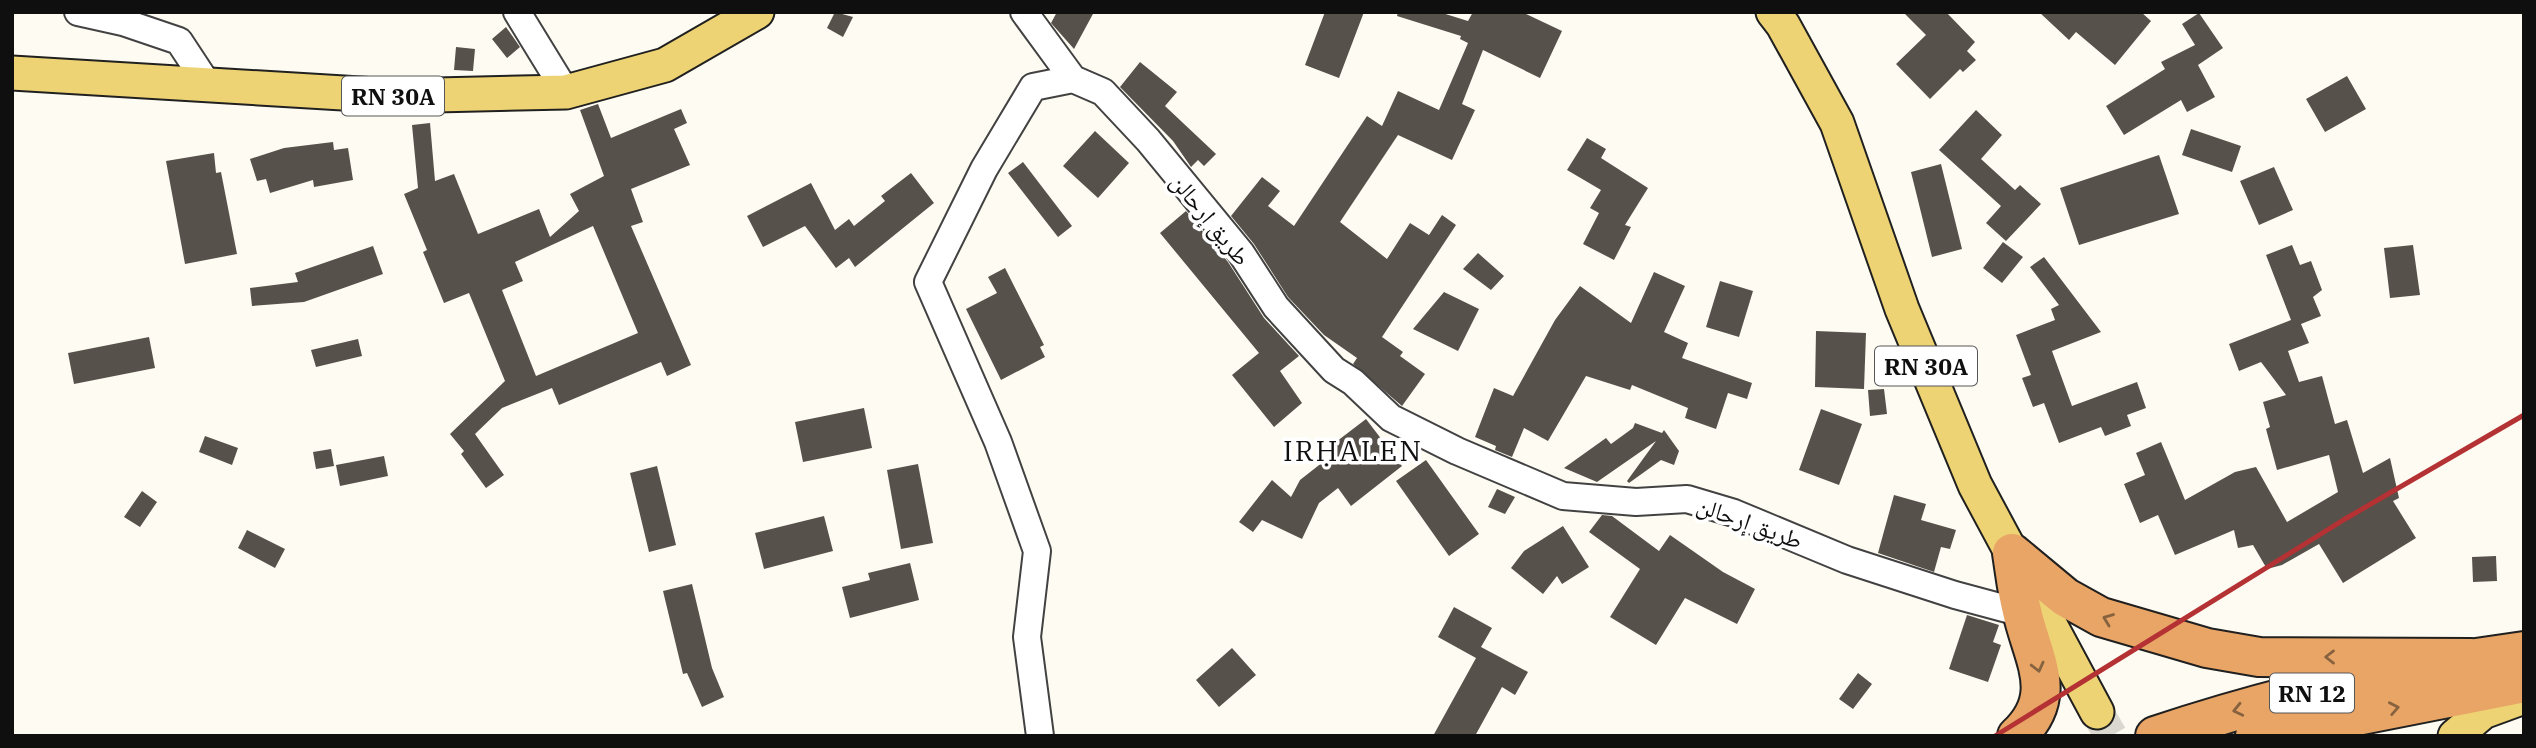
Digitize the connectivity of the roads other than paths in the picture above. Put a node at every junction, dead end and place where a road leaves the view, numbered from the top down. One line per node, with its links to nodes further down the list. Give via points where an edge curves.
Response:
1 (78, 12): 8 (street, via 179,41)
2 (517, 12): 9 (street)
3 (1024, 12): 7 (street)
4 (1773, 12): 10 (main road, RN 30A, via 1837,123 1902,309 1975,485)
5 (746, 16): 9 (main road, RN 30A, via 666,65)
6 (12, 73): 8 (main road, RN 30A)
7 (1073, 79): 11 (street, طريق إرحالن, via 1103,92 1241,253 1276,307 1334,370 1391,418 1563,496 1636,502 1687,499 1734,513 1847,560); 17 (street, via 1033,88 984,169 928,282 998,442 1037,551 1027,637)
8 (206, 82): 9 (main road, RN 30A, via 393,96)
9 (566, 92)
10 (2012, 553): 11 (highway); 13 (highway, one-way to 10, via 2259,657 2207,648 2101,617 2065,597); 16 (main road, RN 30A)
11 (2022, 613): 18 (highway, one-way to 18, via 2041,675 2042,694 2029,724)
12 (2524, 651): 13 (highway, RN 12)
13 (2472, 658): 19 (highway, RN 12, one-way to 19, via 2224,713)
14 (2524, 683): 20 (highway, RN 12, one-way to 14)
15 (2524, 697): 21 (main road, via 2483,712)
16 (2097, 712)
17 (1040, 736)
18 (2017, 736)
19 (2155, 736)
20 (2255, 736)
21 (2455, 736)

